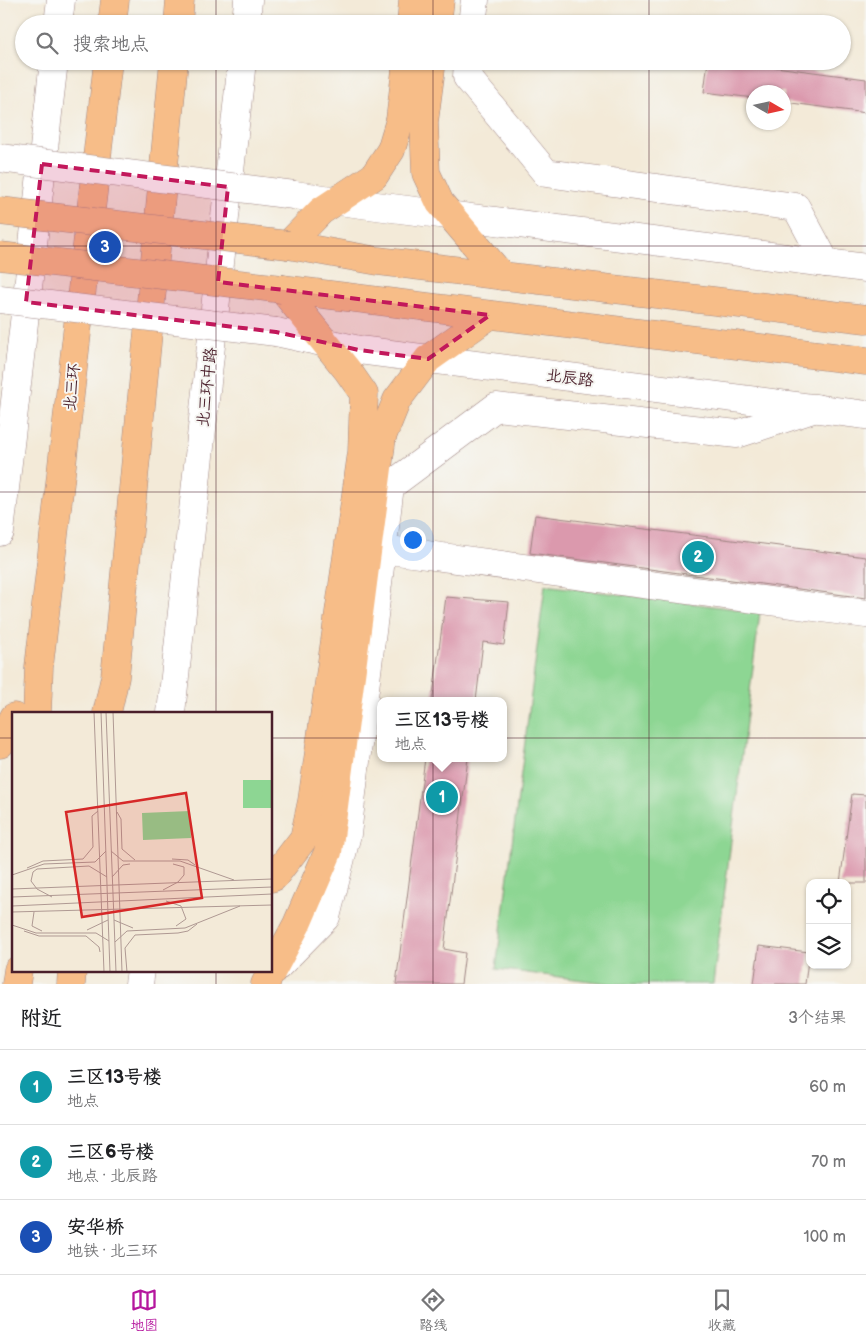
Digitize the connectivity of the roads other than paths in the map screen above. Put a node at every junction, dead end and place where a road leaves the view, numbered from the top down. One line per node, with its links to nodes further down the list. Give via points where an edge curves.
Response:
1 (61, 0): 8 (street)
2 (115, 0): 9 (main road)
3 (180, 0): 10 (main road)
4 (248, 0): 11 (street)
5 (413, 0): 12 (main road)
6 (440, 0): 13 (main road)
7 (475, 0): 14 (street)
8 (59, 15)
9 (113, 15)
10 (179, 15)
11 (247, 15)
12 (412, 15)
13 (438, 15)
14 (473, 15)
15 (53, 70): 40 (street)
16 (107, 70): 43 (main road, 北三环)
17 (173, 70): 44 (main road)
18 (241, 70): 49 (street, 北三环中路)
19 (405, 70): 23 (main road, via 400,120 392,150 374,176)
20 (431, 70): 25 (main road, via 424,122 426,173)
21 (467, 70): 28 (street, via 467,77 546,173 796,207)
22 (0, 158): 23 (street, bridge)
23 (336, 201): 25 (street); 26 (main road, via 321,210)
24 (0, 211): 26 (main road, bridge)
25 (449, 216): 28 (street); 30 (main road)
26 (288, 245): 30 (main road, via 378,261)
27 (0, 256): 31 (main road, bridge)
28 (826, 263): 29 (street)
29 (866, 268)
30 (502, 276): 34 (main road)
31 (282, 289): 33 (main road); 35 (main road)
32 (0, 299): 35 (street, 北辰路, bridge, via 276,332)
33 (490, 314): 36 (main road); 37 (main road)
34 (866, 320)
35 (326, 342): 36 (street, 北辰路); 52 (main road, via 364,394 362,452 304,838)
36 (428, 359): 38 (street, 北辰路); 53 (main road, via 397,400 382,437 328,852 297,924)
37 (866, 361)
38 (816, 408): 39 (street, 北辰路); 41 (street, via 737,434 496,407 390,486)
39 (866, 415)
40 (0, 532)
41 (382, 549): 42 (street); 54 (street, via 347,834 326,918)
42 (866, 614)
43 (39, 667): 45 (main road); 46 (main road, 北三环)
44 (115, 678): 47 (main road); 48 (main road)
45 (16, 712)
46 (37, 712)
47 (107, 712)
48 (127, 712)
49 (171, 712)
50 (12, 721): 51 (main road)
51 (0, 744)
52 (272, 878)
53 (272, 971)
54 (269, 977)

